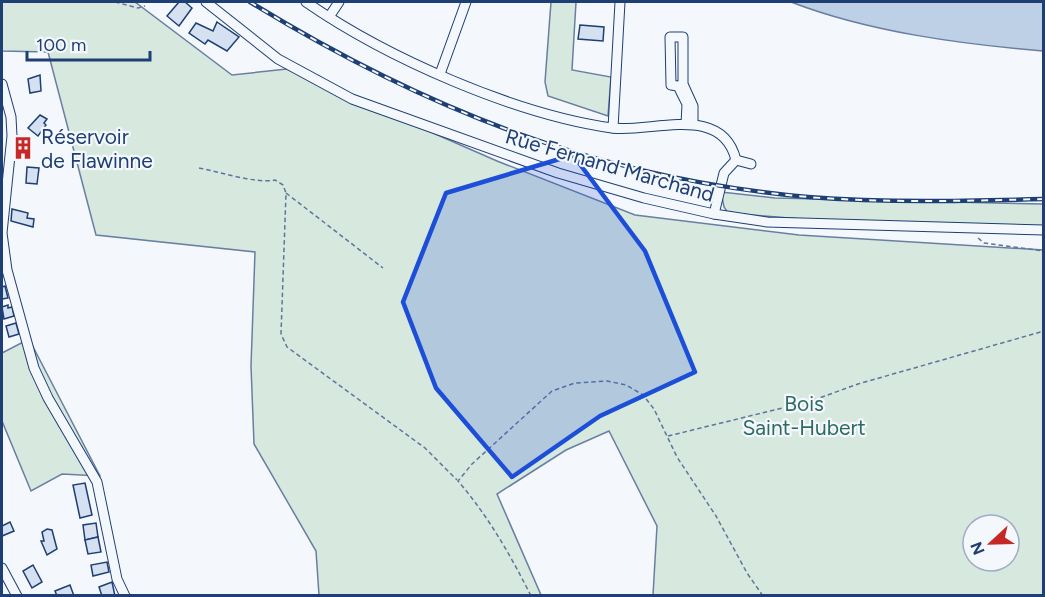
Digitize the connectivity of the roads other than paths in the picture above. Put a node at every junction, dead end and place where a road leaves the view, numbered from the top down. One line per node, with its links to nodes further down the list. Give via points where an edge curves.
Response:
1 (206, 2): 13 (street, Rue Fernand Marchand, via 278,59 352,99 558,173)
2 (306, 2): 6 (street)
3 (339, 2): 6 (street)
4 (466, 2): 7 (street)
5 (620, 2): 10 (street)
6 (328, 17): 7 (street)
7 (440, 74): 10 (street, via 527,108)
8 (2, 84): 17 (street, via 12,136 2,233 7,270 34,368 52,407 97,482 117,579)
9 (690, 123): 9 (street, via 693,106 683,84 683,37 670,37 671,85 678,86 687,104); 10 (street); 11 (street, via 726,140)
10 (614, 128)
11 (736, 160): 12 (street); 13 (street, via 724,172)
12 (751, 164)
13 (714, 214): 14 (street, Rue Fernand Marchand, via 767,222)
14 (1044, 230)
15 (2, 568): 16 (street)
16 (17, 596)
17 (125, 596)

